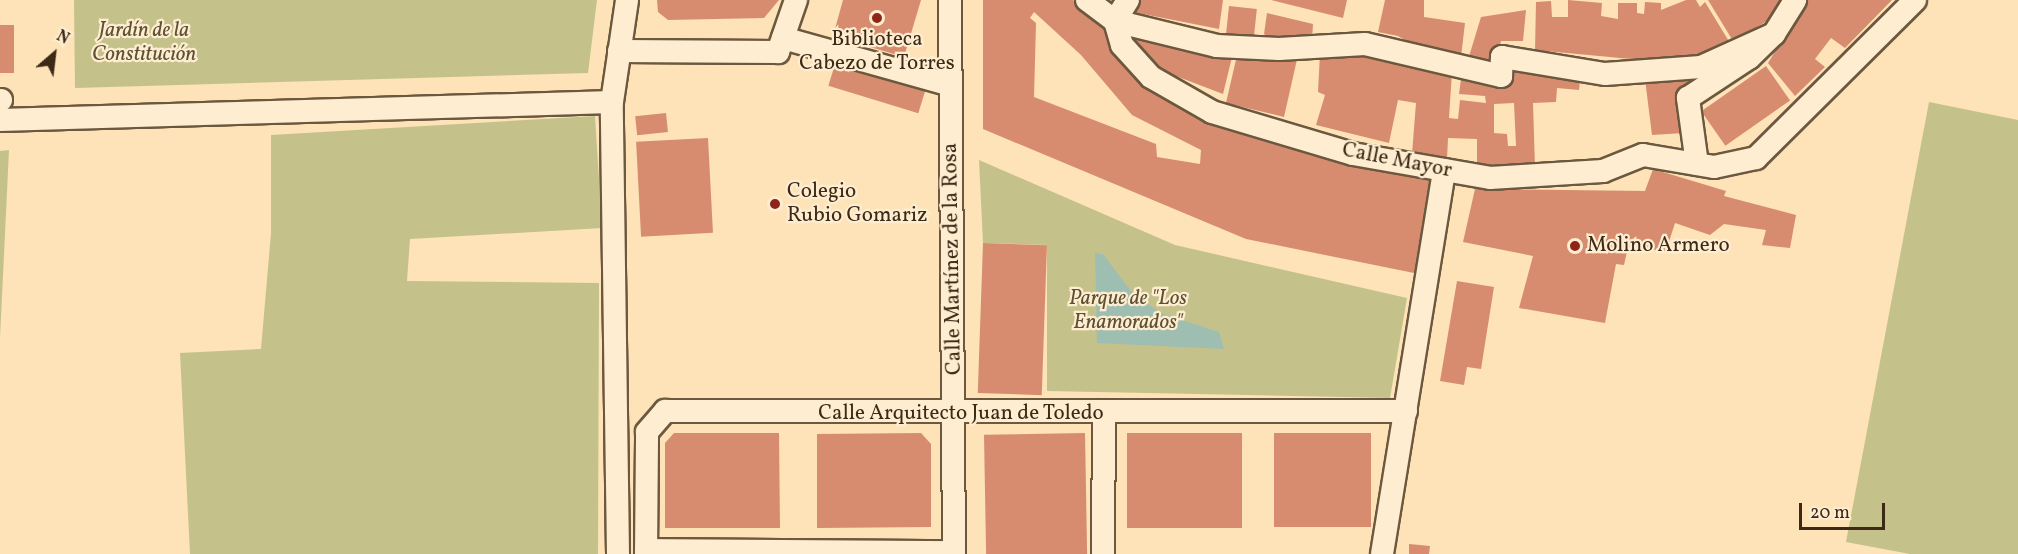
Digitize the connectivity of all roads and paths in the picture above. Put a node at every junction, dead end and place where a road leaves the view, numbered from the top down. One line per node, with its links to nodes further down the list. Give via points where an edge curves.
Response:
1 (627, 0): 11 (street)
2 (796, 0): 10 (street)
3 (950, 0): 12 (street, Calle Martínez de la Rosa)
4 (1087, 0): 8 (street)
5 (1128, 0): 8 (street)
6 (1795, 0): 9 (street)
7 (1915, 0): 15 (street, Calle Mayor, via 1756,158 1714,167)
8 (1115, 21): 9 (street, via 1217,45 1279,49 1365,44 1500,76 1502,57 1605,74 1701,67); 16 (street, Calle Mayor, via 1122,45 1150,77 1212,112 1353,154)
9 (1774, 34): 15 (street, via 1688,98)
10 (783, 38): 11 (street, via 778,52); 12 (street)
11 (619, 51): 13 (street)
12 (951, 85): 18 (street, Calle Martínez de la Rosa)
13 (612, 102): 14 (street); 22 (street)
14 (0, 107)
15 (1697, 164): 16 (street, Calle Mayor, via 1643,155 1603,171 1490,178)
16 (1444, 171): 17 (street)
17 (1406, 411): 19 (street, Calle Arquitecto Juan de Toledo); 24 (street)
18 (955, 414): 19 (street, Calle Arquitecto Juan de Toledo); 20 (street, Calle Arquitecto Juan de Toledo, via 665,411 647,432); 21 (street, Calle Martínez de la Rosa)
19 (1104, 414): 23 (street)
20 (646, 552): 21 (street)
21 (954, 553)
22 (618, 554)
23 (1103, 554)
24 (1382, 554)

